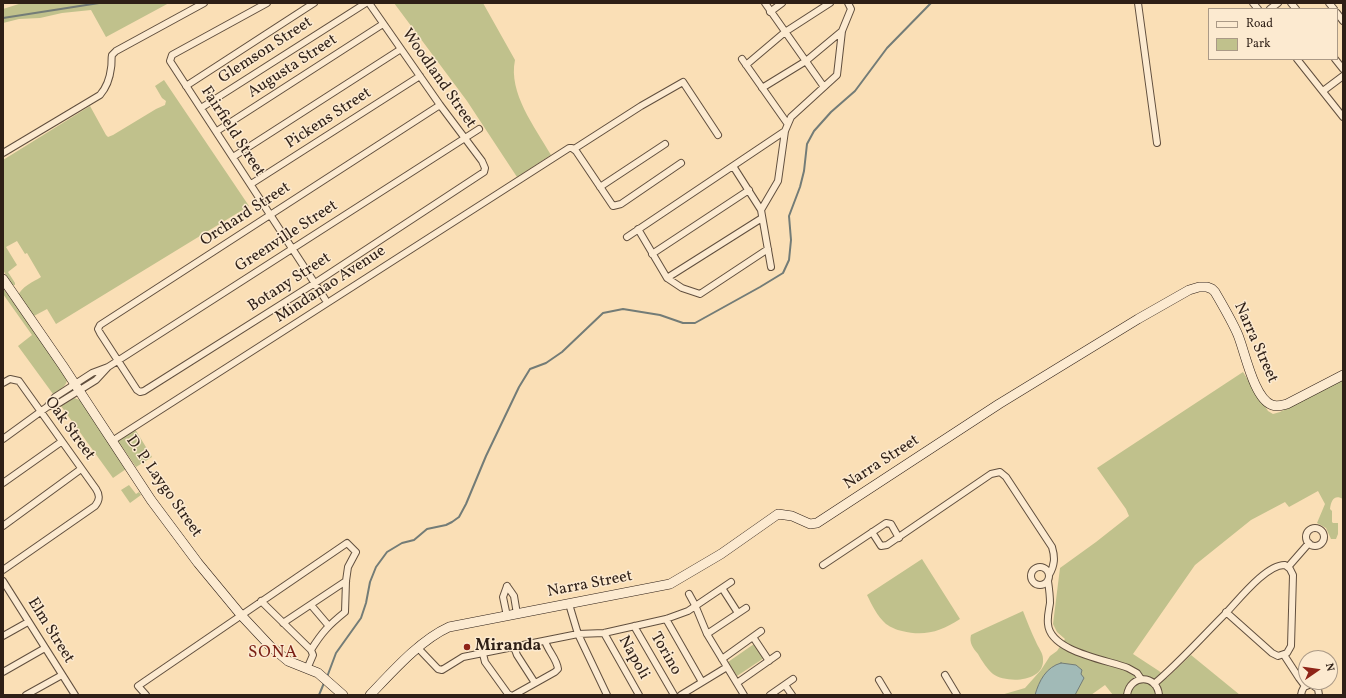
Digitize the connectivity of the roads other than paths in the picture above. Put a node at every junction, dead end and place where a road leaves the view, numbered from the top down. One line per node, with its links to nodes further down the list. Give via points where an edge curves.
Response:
1 (204, 3): 38 (street, via 116,51 112,55 105,89 100,95)
2 (266, 3): 22 (street, Fairfield Street, via 172,55 172,64)
3 (314, 3): 22 (street)
4 (366, 3): 27 (street, Glemson Street)
5 (369, 3): 12 (street, Woodland Street)
6 (765, 3): 11 (street)
7 (782, 3): 11 (street)
8 (830, 3): 14 (street)
9 (848, 3): 13 (street, via 851,9)
10 (1138, 3): 35 (street)
11 (770, 12): 14 (street)
12 (383, 24): 15 (street, Woodland Street); 31 (street, Augusta Street)
13 (842, 31): 18 (street); 23 (street, via 837,74)
14 (785, 32): 18 (street); 24 (street, via 744,62)
15 (401, 48): 20 (street, Woodland Street); 39 (street)
16 (1299, 60): 25 (street)
17 (1336, 60): 19 (street)
18 (806, 61): 23 (street); 24 (street)
19 (1343, 69)
20 (420, 76): 26 (street, Woodland Street); 43 (street, Pickens Street)
21 (1343, 76): 25 (street)
22 (186, 86): 27 (street, Fairfield Street)
23 (824, 87): 29 (street, via 790,117)
24 (762, 88): 29 (street)
25 (1323, 91): 28 (street)
26 (440, 105): 34 (street, Woodland Street); 47 (street, Orchard Street)
27 (201, 108): 31 (street, Fairfield Street)
28 (1343, 117)
29 (787, 123): 32 (street)
30 (479, 129): 34 (street, Greenville Street)
31 (217, 131): 39 (street, Fairfield Street)
32 (785, 131): 41 (street); 46 (street, via 778,181)
33 (718, 135): 37 (street, via 683,82)
34 (464, 138): 42 (street, Woodland Street, via 482,161); 51 (street, Greenville Street)
35 (1157, 143)
36 (665, 144): 44 (street)
37 (574, 149): 44 (street); 65 (street, Mindanao Avenue, via 565,150)
38 (3, 153)
39 (233, 157): 43 (street, Fairfield Street)
40 (681, 163): 44 (street, via 615,206)
41 (733, 166): 45 (street); 49 (street)
42 (485, 170): 57 (street, Botany Street)
43 (252, 184): 47 (street, Fairfield Street)
44 (600, 187)
45 (749, 190): 46 (street); 53 (street)
46 (760, 210): 48 (street)
47 (271, 214): 51 (street, Fairfield Street); 59 (street, Orchard Street, via 100,325 100,333)
48 (762, 218): 52 (street); 55 (street)
49 (638, 229): 50 (street); 53 (street)
50 (627, 237)
51 (292, 249): 57 (street, Fairfield Street); 59 (street, Greenville Street)
52 (768, 249): 54 (street); 55 (street, via 700,294 682,288)
53 (652, 254): 55 (street)
54 (771, 267)
55 (667, 278)
56 (3, 279): 62 (street, D. P. Laygo Street)
57 (315, 283): 58 (street, Fairfield Street); 59 (street, Botany Street, via 143,392 137,390)
58 (325, 299)
59 (118, 360): 62 (street, Greenville Street, via 92,373)
60 (1343, 375): 82 (street, Narra Street, via 1287,404 1273,406 1268,403 1250,374 1237,333 1218,297 1212,289 1199,287 1138,319 1006,400 817,524 778,514 721,554 670,584)
61 (3, 383): 63 (street, Oak Street, via 10,379 19,382)
62 (77, 387): 63 (street, Greenville Street, via 53,398); 65 (street, D. P. Laygo Street)
63 (40, 412): 64 (street, Greenville Street); 66 (street, Oak Street)
64 (3, 439)
65 (112, 441): 89 (street, D. P. Laygo Street, via 151,500)
66 (61, 442): 67 (street, Oak Street); 68 (street)
67 (81, 469): 69 (street); 75 (street, Oak Street, via 96,489 99,497 96,506)
68 (3, 483)
69 (3, 526)
70 (872, 532): 71 (street, via 881,546); 71 (street, via 889,523); 73 (street)
71 (899, 538): 119 (street, via 992,474 1000,472 1006,477 1052,547 1054,563 1049,578 1050,601 1047,623 1052,635 1070,649 1128,668)
72 (1309, 543): 74 (street)
73 (823, 565)
74 (1288, 567): 86 (street, via 1281,565 1274,568 1245,591); 108 (street, via 1293,575 1291,646)
75 (3, 570)
76 (3, 581): 92 (street, Elm Street)
77 (346, 581): 81 (street, via 348,568 356,552 347,543); 83 (street); 94 (street, via 345,612)
78 (731, 582): 79 (street)
79 (722, 588): 84 (street); 87 (street)
80 (690, 594): 84 (street)
81 (261, 601): 89 (street); 93 (street)
82 (569, 604): 88 (street, Narra Street); 98 (street)
83 (311, 605): 93 (street); 94 (street)
84 (695, 605): 91 (street, via 688,611); 99 (street)
85 (746, 608): 87 (street)
86 (1226, 612): 108 (street, via 1272,653); 124 (street)
87 (738, 613): 99 (street)
88 (517, 614): 90 (street, Narra Street); 90 (street, via 514,596 507,586 504,597)
89 (241, 615): 113 (street, D. P. Laygo Street, via 288,661); 128 (street, via 138,686)
90 (507, 616): 105 (street, Narra Street, via 449,627 434,634)
91 (666, 620): 95 (street); 121 (street)
92 (28, 622): 100 (street); 104 (street, Elm Street)
93 (284, 623): 106 (street)
94 (328, 625): 106 (street)
95 (634, 626): 97 (street); 135 (street, Torino)
96 (761, 631): 101 (street)
97 (604, 633): 98 (street); 134 (street, Napoli)
98 (578, 634): 102 (street); 133 (street)
99 (707, 634): 110 (street)
100 (3, 636)
101 (752, 637): 110 (street); 111 (street)
102 (545, 641): 103 (street); 123 (street, via 558,669)
103 (514, 647): 107 (street); 123 (street)
104 (45, 648): 114 (street); 115 (street, Elm Street)
105 (418, 648): 107 (street, via 440,670 463,657); 130 (street, Narra Street)
106 (311, 650): 113 (street, via 313,655)
107 (483, 654): 131 (street, via 485,662)
108 (1284, 655): 117 (street)
109 (777, 656): 111 (street)
110 (722, 659): 112 (street)
111 (769, 661): 122 (street)
112 (727, 667): 121 (street); 122 (street)
113 (307, 669): 129 (street, D. P. Laygo Street, via 318,673)
114 (3, 672)
115 (62, 675): 126 (street); 127 (street, Elm Street)
116 (945, 675): 141 (street)
117 (1298, 676)
118 (793, 679): 125 (street)
119 (1141, 679): 124 (street, via 1150,680); 142 (street, via 1130,685)
120 (880, 680): 140 (street)
121 (702, 682): 136 (street)
122 (736, 683): 137 (street)
123 (536, 684): 132 (street)
124 (1154, 684): 143 (street)
125 (785, 685): 138 (street); 139 (street)
126 (26, 695)
127 (75, 695)
128 (146, 695)
129 (343, 695)
130 (370, 695)
131 (510, 695)
132 (514, 695)
133 (607, 695)
134 (638, 695)
135 (674, 695)
136 (681, 695)
137 (744, 695)
138 (770, 695)
139 (792, 695)
140 (888, 695)
141 (957, 695)
142 (1127, 695)
143 (1159, 695)

